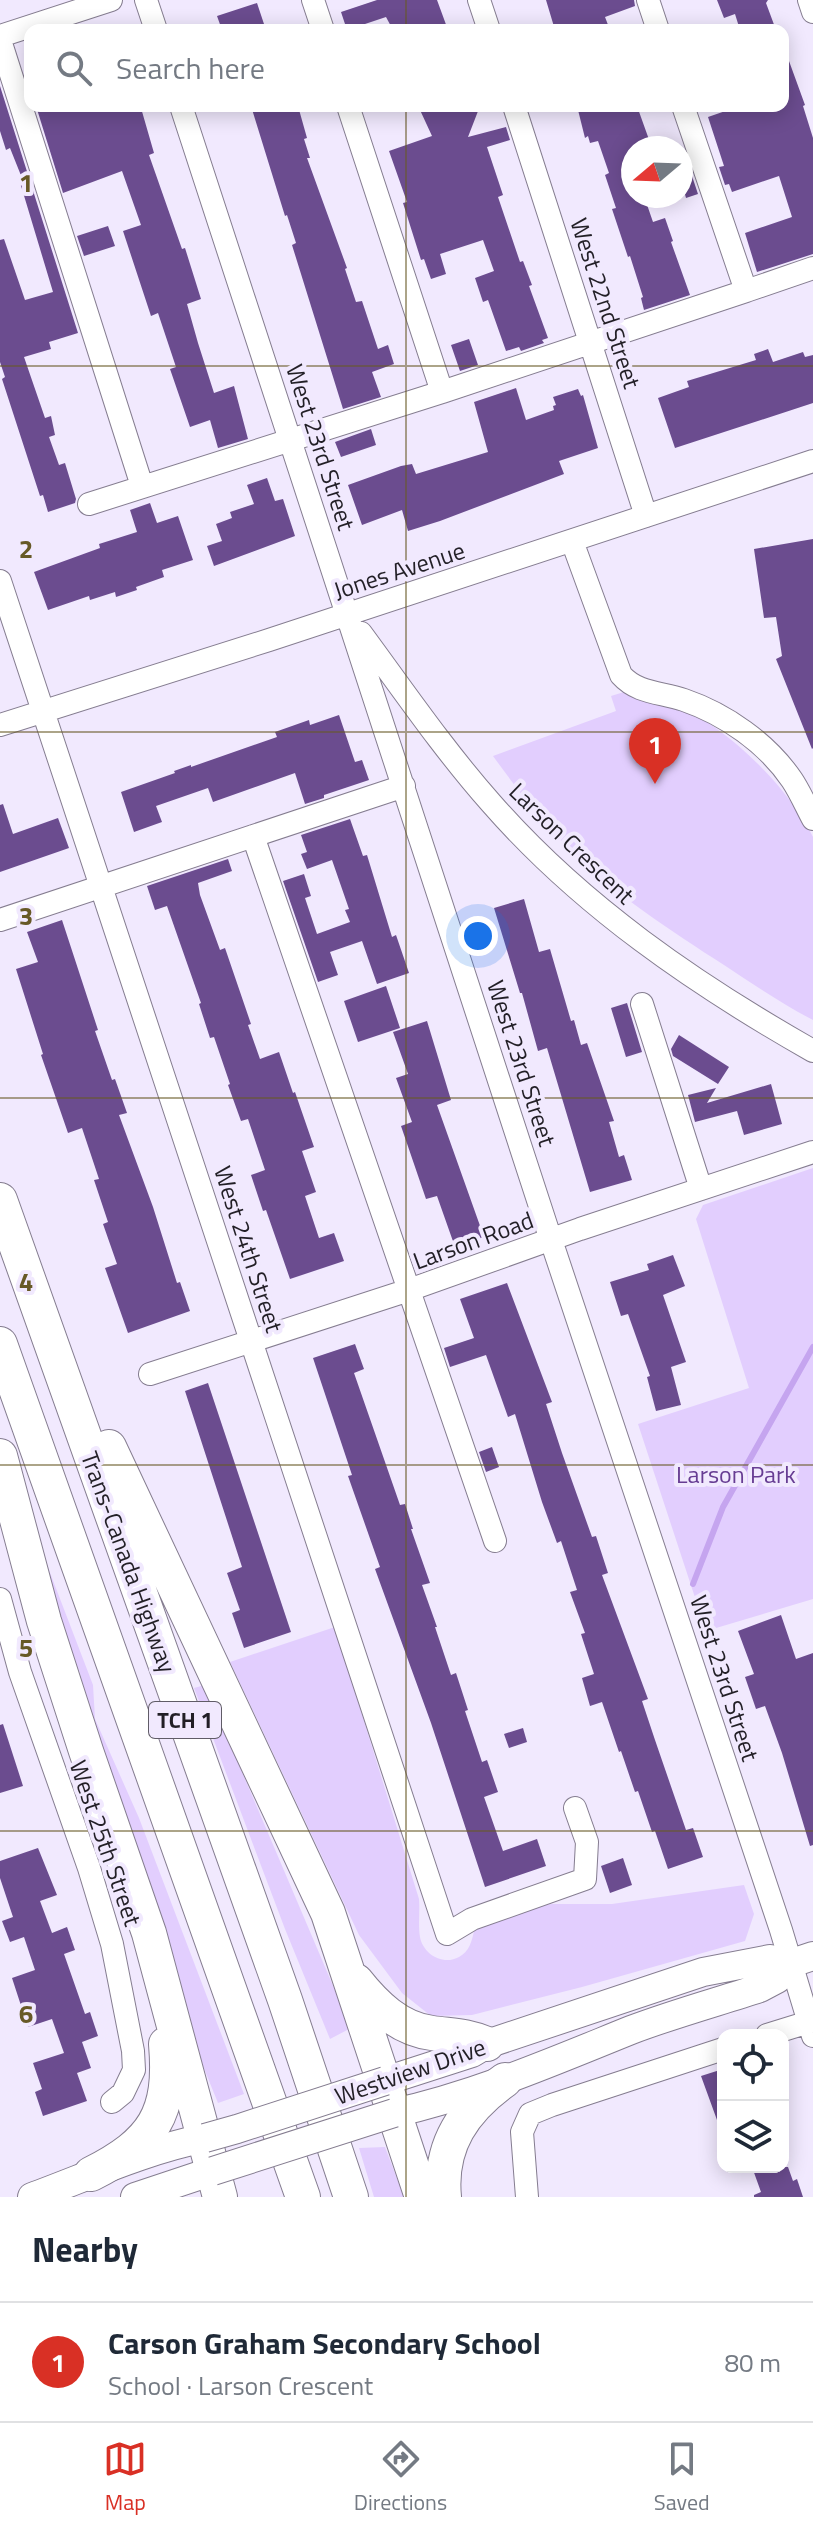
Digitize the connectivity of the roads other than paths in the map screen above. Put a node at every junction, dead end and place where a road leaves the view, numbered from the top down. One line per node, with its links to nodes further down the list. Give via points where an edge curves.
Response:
1 (111, 0): 8 (street)
2 (146, 0): 9 (street)
3 (313, 0): 10 (street)
4 (479, 0): 11 (street)
5 (648, 0): 12 (street)
6 (809, 0): 7 (street)
7 (813, 12)
8 (41, 24)
9 (154, 24)
10 (321, 24)
11 (487, 24)
12 (656, 24)
13 (24, 30): 14 (street)
14 (0, 38): 25 (street)
15 (183, 112): 23 (street, West 23rd Street)
16 (350, 112): 22 (street)
17 (516, 112): 21 (street, West 22nd Street)
18 (685, 112): 20 (street)
19 (813, 268): 20 (street)
20 (746, 291): 21 (street)
21 (592, 342): 22 (street); 27 (street, West 22nd Street)
22 (442, 392): 23 (street)
23 (292, 440): 25 (street); 30 (street, West 23rd Street)
24 (813, 461): 27 (street, Jones Avenue)
25 (142, 486): 26 (street)
26 (89, 504)
27 (646, 516): 28 (street, Jones Avenue)
28 (572, 541): 30 (street, Jones Avenue); 34 (street, via 621,675 631,686 691,702 743,730 792,779)
29 (0, 581): 31 (street, West 24th Street)
30 (348, 615): 31 (street, Jones Avenue); 33 (street, West 23rd Street); 39 (street, Larson Crescent, via 491,803 585,895 720,997)
31 (43, 711): 32 (street, Jones Avenue); 36 (street, West 24th Street)
32 (0, 725)
33 (404, 786): 35 (street); 43 (street, West 23rd Street)
34 (813, 819)
35 (253, 836): 36 (street); 45 (street)
36 (102, 886): 37 (street); 46 (street, West 24th Street)
37 (0, 920)
38 (642, 1004): 41 (street)
39 (813, 1051)
40 (813, 1152): 41 (street, Larson Road)
41 (701, 1189): 43 (street, Larson Road)
42 (0, 1200): 44 (highway, Trans-Canada Highway / TCH 1)
43 (551, 1240): 45 (street, Larson Road); 54 (street, West 23rd Street)
44 (16, 1243): 53 (highway, via 328,1913); 70 (highway, Trans-Canada Highway / TCH 1)
45 (409, 1290): 46 (street, Larson Road); 50 (street)
46 (252, 1341): 48 (street, Larson Road); 52 (street, West 24th Street, via 447,1934 472,1919 585,1879 587,1842)
47 (0, 1344): 69 (highway, Trans-Canada Highway / TCH 1)
48 (150, 1374)
49 (0, 1456): 55 (highway, via 44,1621 149,1933)
50 (495, 1541)
51 (0, 1599): 62 (street, West 25th Street, via 112,1944 134,2070)
52 (575, 1808)
53 (342, 1956): 58 (highway, via 379,2007 407,2026 467,2035); 61 (highway)
54 (802, 1960): 56 (street, West 23rd Street); 58 (main road, Westview Drive, via 770,1959 703,1972); 60 (main road, Westview Drive, via 760,1988 633,2029)
55 (170, 2016): 64 (highway); 65 (highway, via 161,2110 138,2143)
56 (811, 2029): 57 (street)
57 (789, 2032)
58 (487, 2044): 61 (main road, Westview Drive)
59 (717, 2051): 73 (street, via 530,2114 522,2132)
60 (505, 2080): 63 (main road, Westview Drive); 72 (highway, via 485,2094 456,2133 446,2153)
61 (385, 2081): 63 (highway); 64 (main road, Westview Drive, bridge)
62 (112, 2102)
63 (394, 2113): 66 (main road, Westview Drive, bridge); 71 (highway)
64 (205, 2138): 65 (main road, Westview Drive); 66 (highway)
65 (91, 2174): 67 (main road, Westview Drive)
66 (217, 2184): 68 (main road, Westview Drive)
67 (32, 2197)
68 (135, 2197)
69 (303, 2197)
70 (351, 2197)
71 (422, 2197)
72 (444, 2197)
73 (527, 2197)

